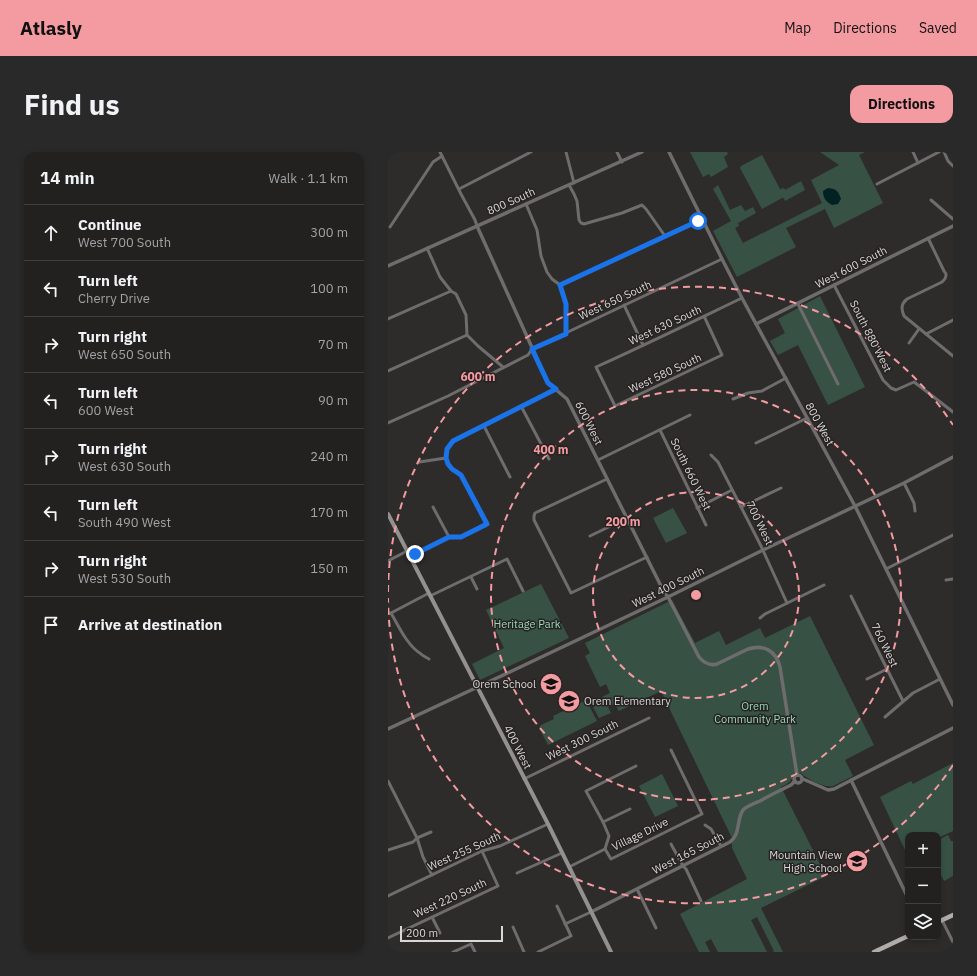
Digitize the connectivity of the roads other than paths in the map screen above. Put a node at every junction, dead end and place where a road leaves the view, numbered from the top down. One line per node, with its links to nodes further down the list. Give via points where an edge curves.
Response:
1 (531, 152): 16 (street)
2 (566, 152): 13 (street)
3 (617, 152): 10 (street)
4 (642, 152): 10 (street, 800 South)
5 (669, 152): 19 (street, 800 West)
6 (913, 152): 11 (street)
7 (939, 152): 11 (street)
8 (944, 152): 12 (street)
9 (441, 154): 16 (street, 600 West); 23 (street)
10 (622, 162): 13 (street, 800 South)
11 (918, 163): 14 (street)
12 (953, 166)
13 (574, 182): 15 (street, 800 South)
14 (877, 184)
15 (569, 185): 18 (street, 800 South); 24 (street, via 577,201 581,223 622,213 642,205)
16 (459, 189): 21 (street, 600 West)
17 (931, 200): 20 (street)
18 (526, 204): 21 (street, 800 South); 29 (street, via 537,230 541,256 547,272)
19 (702, 219): 24 (street); 27 (street, 800 West)
20 (953, 219)
21 (477, 226): 26 (street, 800 South); 45 (street, 600 West)
22 (953, 226): 25 (street, West 600 South)
23 (390, 227)
24 (665, 236): 29 (street)
25 (928, 238): 30 (street, West 600 South); 39 (street, via 946,277 942,282 903,302 904,316)
26 (427, 248): 28 (street, 800 South); 31 (street, via 440,277)
27 (722, 259): 32 (street, 800 West); 34 (street, West 650 South)
28 (388, 266)
29 (560, 285): 40 (street, via 566,304)
30 (834, 285): 33 (street, West 600 South); 55 (street, South 880 West, via 883,380 896,390 914,382)
31 (451, 291): 36 (street); 42 (street, via 456,294 466,315)
32 (742, 298): 35 (street, West 630 South); 38 (street, 800 West)
33 (798, 304): 38 (street, West 600 South); 50 (street)
34 (624, 306): 40 (street, West 650 South); 44 (street)
35 (704, 316): 44 (street, West 630 South); 54 (street, West 580 South, via 722,355)
36 (388, 320)
37 (953, 320): 41 (street)
38 (756, 324): 49 (street, 800 West)
39 (920, 329): 41 (street); 43 (street)
40 (566, 334): 45 (street, West 650 South)
41 (926, 334): 46 (street)
42 (468, 335): 47 (street); 48 (street)
43 (909, 343)
44 (643, 346): 54 (street, West 630 South, via 596,367)
45 (532, 349): 47 (street, West 650 South, via 528,355); 51 (street, 600 West, via 548,383)
46 (953, 356)
47 (503, 367): 58 (street, West 650 South)
48 (388, 371)
49 (786, 378): 52 (street, via 762,391 748,392); 57 (street, 800 West)
50 (838, 384)
51 (556, 389): 53 (street); 66 (street, 600 West, via 567,399)
52 (733, 399)
53 (521, 406): 59 (street); 65 (street)
54 (615, 406)
55 (953, 412)
56 (690, 415): 60 (street)
57 (807, 418): 61 (street); 73 (street, 800 West)
58 (388, 423)
59 (484, 426): 64 (street, via 453,441 447,449); 68 (street)
60 (660, 430): 66 (street); 76 (street, South 660 West)
61 (756, 443)
62 (711, 455): 72 (street, 700 West, via 718,462)
63 (953, 457): 70 (street, West 400 South)
64 (446, 458): 67 (street); 83 (street, via 452,469 461,475 487,524 461,537)
65 (549, 459)
66 (598, 460): 69 (street, 600 West)
67 (419, 462)
68 (510, 477)
69 (607, 479): 79 (street, 600 West); 87 (street, via 535,513 534,520 571,593)
70 (904, 483): 73 (street, West 400 South); 77 (street)
71 (781, 488): 75 (street)
72 (732, 490): 75 (street, 700 West); 76 (street)
73 (855, 506): 84 (street, West 400 South); 89 (street, 800 West)
74 (433, 507): 83 (street)
75 (741, 507): 84 (street, 700 West)
76 (697, 508): 80 (street, South 660 West)
77 (915, 511)
78 (388, 514): 85 (main road, 400 West)
79 (627, 518): 81 (street); 87 (street, 600 West)
80 (706, 525)
81 (590, 536)
82 (953, 536): 89 (street)
83 (449, 537): 86 (street)
84 (763, 550): 98 (street, West 400 South); 99 (street, 700 West)
85 (407, 551): 86 (main road, 400 West); 88 (street)
86 (410, 556): 96 (main road, 400 West)
87 (646, 557): 98 (street, 600 West)
88 (388, 561)
89 (886, 569): 104 (street, 800 West)
90 (471, 577): 94 (street); 95 (street, via 507,559); 96 (street)
91 (953, 579): 92 (street)
92 (946, 580)
93 (824, 585): 99 (street)
94 (477, 589)
95 (523, 591)
96 (429, 595): 100 (street); 106 (main road, 400 West)
97 (851, 596): 103 (street, 760 West)
98 (668, 597): 106 (street, West 400 South); 115 (street, 600 West, via 704,662 717,664 753,648 763,648 775,656 780,667)
99 (787, 603): 101 (street)
100 (390, 613): 102 (street, via 407,640 420,654)
101 (760, 618)
102 (429, 659)
103 (887, 669): 105 (street); 107 (street, 760 West)
104 (940, 678): 107 (street); 108 (street, 800 West)
105 (867, 680)
106 (478, 687): 112 (street, West 400 South); 116 (main road, 400 West)
107 (903, 701): 109 (street)
108 (953, 705)
109 (885, 717)
110 (649, 718): 116 (street, West 300 South)
111 (953, 728): 118 (street)
112 (388, 729)
113 (671, 750): 129 (street, Village Drive, via 702,814 611,859)
114 (636, 766): 122 (street, via 586,790)
115 (797, 774): 117 (street); 120 (street)
116 (524, 779): 123 (main road, 400 West)
117 (803, 779): 118 (street, via 828,790); 120 (street, West 165 South, via 800,783)
118 (851, 780): 138 (street)
119 (388, 781): 126 (street)
120 (795, 781): 128 (street, West 165 South, via 744,810 734,839)
121 (630, 809): 122 (street)
122 (603, 822): 129 (street, via 609,836)
123 (548, 824): 131 (street, West 255 South, via 500,846); 132 (main road, 400 West)
124 (705, 825): 128 (street, via 711,829)
125 (431, 832): 126 (street)
126 (417, 838): 130 (street, via 413,842); 136 (street)
127 (671, 844): 133 (street)
128 (721, 846): 133 (street, West 165 South)
129 (605, 849): 134 (street, Village Drive)
130 (388, 850)
131 (482, 851): 136 (street, West 255 South); 144 (street, West 220 South, via 498,886)
132 (562, 853): 134 (main road, 400 West); 135 (street)
133 (683, 866): 137 (street, West 165 South); 140 (street)
134 (569, 867): 142 (main road, 400 West)
135 (517, 873)
136 (432, 875): 139 (street, West 255 South)
137 (636, 889): 142 (street, West 165 South); 149 (street)
138 (905, 892)
139 (388, 896)
140 (701, 901)
141 (557, 906): 147 (street)
142 (591, 912): 147 (street); 158 (main road, 400 West)
143 (953, 915): 145 (main road)
144 (432, 917): 150 (street); 152 (street, West 220 South)
145 (941, 921)
146 (941, 923): 153 (street)
147 (565, 924): 157 (street, via 571,936)
148 (513, 927): 156 (street)
149 (656, 928)
150 (440, 933)
151 (905, 937): 159 (main road)
152 (388, 938)
153 (953, 942)
154 (453, 952): 155 (street, via 471,944)
155 (474, 952)
156 (524, 952)
157 (538, 952)
158 (611, 952)
159 (874, 952)

